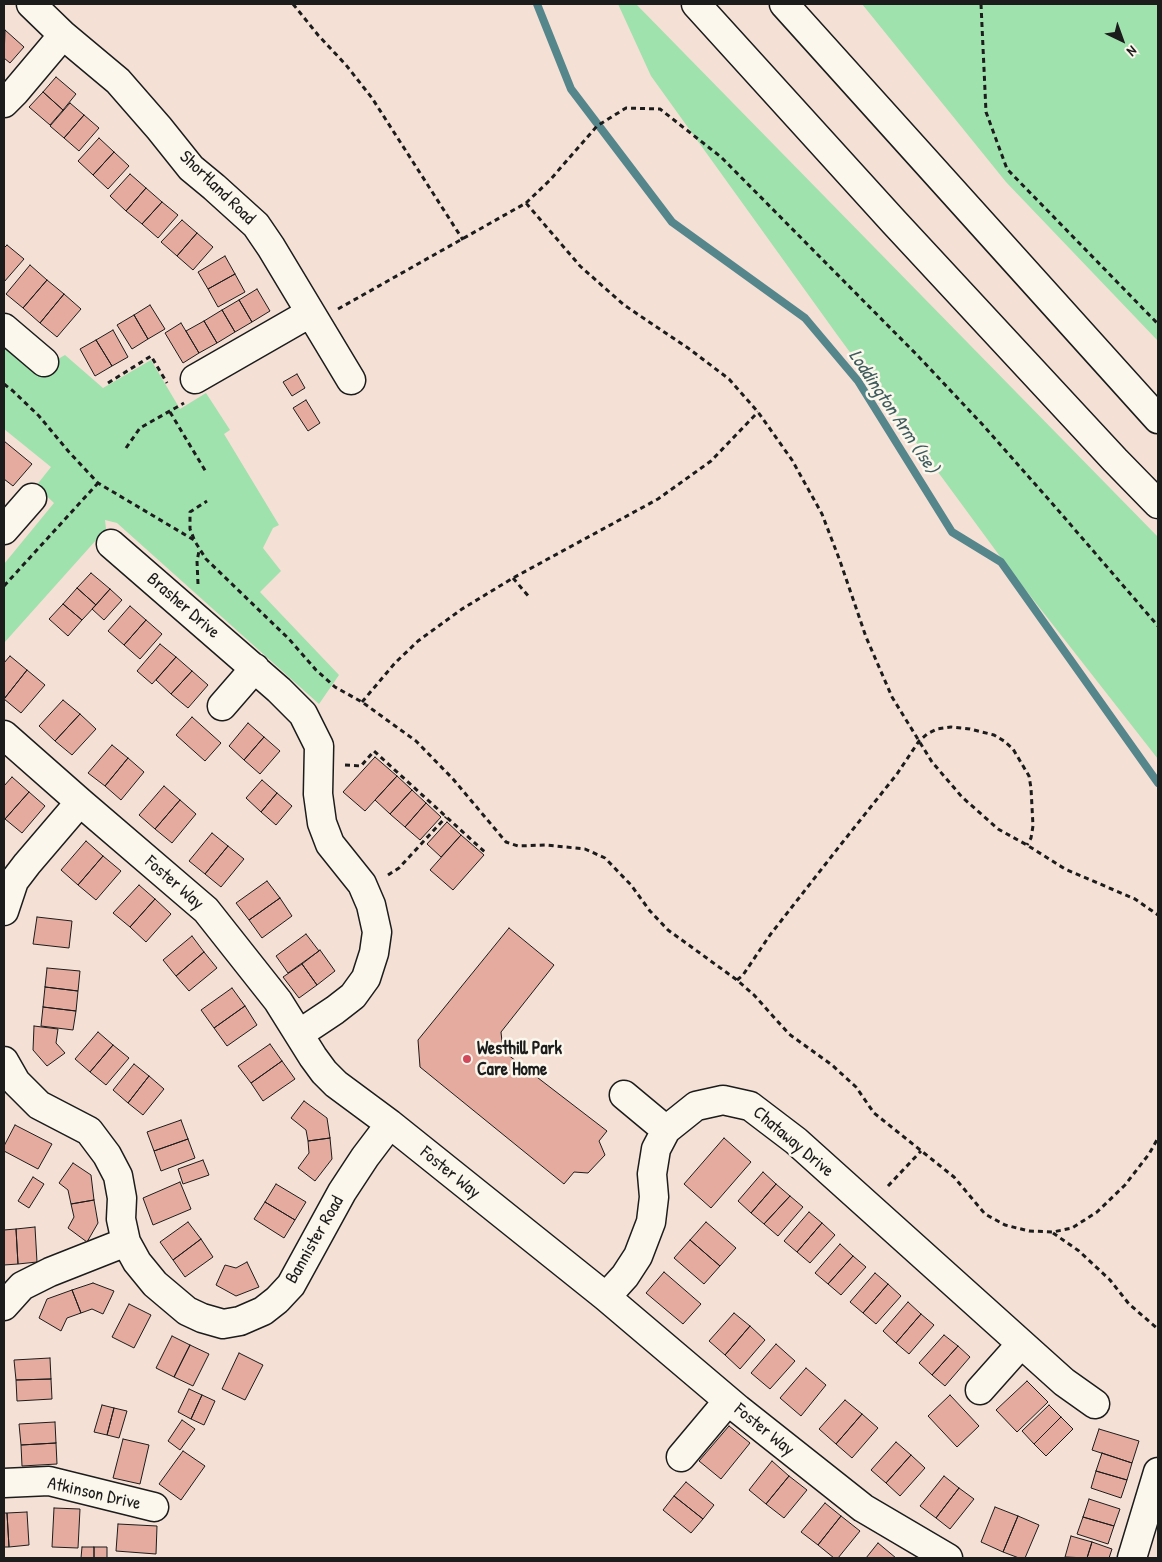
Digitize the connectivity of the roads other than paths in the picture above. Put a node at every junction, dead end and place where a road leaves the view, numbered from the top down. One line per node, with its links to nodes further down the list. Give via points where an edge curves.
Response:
1 (31, 4): 4 (main road, Shortland Road)
2 (696, 4): 13 (main road, via 914,244)
3 (784, 4): 11 (main road)
4 (63, 36): 5 (main road); 6 (main road, Shortland Road, via 118,81 191,168 256,225)
5 (4, 103)
6 (310, 313): 9 (main road, Shortland Road); 10 (main road)
7 (4, 328): 8 (main road)
8 (44, 362)
9 (351, 380)
10 (180, 388)
11 (1158, 419)
12 (32, 498): 14 (main road)
13 (1158, 504)
14 (4, 530)
15 (112, 544): 16 (main road, Brasher Drive)
16 (255, 668): 17 (main road); 21 (main road, Brasher Drive, via 303,714 318,746 322,823 330,844 364,888 377,932 366,978 352,996)
17 (222, 706)
18 (4, 735): 19 (main road, Foster Way)
19 (80, 802): 20 (main road, via 14,881); 21 (main road, Foster Way, via 206,910)
20 (4, 911)
21 (300, 1034): 24 (main road, Foster Way, via 324,1072)
22 (4, 1061): 26 (main road, Bannister Road, via 16,1082 39,1105 89,1131 107,1154 118,1176)
23 (624, 1095): 25 (main road)
24 (390, 1124): 26 (main road, Bannister Road, via 342,1192 291,1285 263,1311 248,1318 224,1324 187,1311 155,1284); 27 (main road, Foster Way)
25 (666, 1130): 27 (main road, Chataway Drive, via 656,1149 651,1222 638,1256); 29 (main road, Chataway Drive, via 696,1106 723,1100 750,1106 796,1142)
26 (126, 1242): 28 (main road, via 22,1286)
27 (606, 1297): 31 (main road, Foster Way)
28 (4, 1306)
29 (1020, 1344): 30 (main road); 32 (main road, Chataway Drive)
30 (980, 1390)
31 (728, 1401): 33 (main road); 37 (main road, Foster Way, via 863,1508)
32 (1095, 1404)
33 (681, 1457)
34 (1158, 1472): 38 (main road)
35 (4, 1483): 36 (main road, Atkinson Drive, via 49,1481)
36 (154, 1507)
37 (948, 1558)
38 (1132, 1558)

